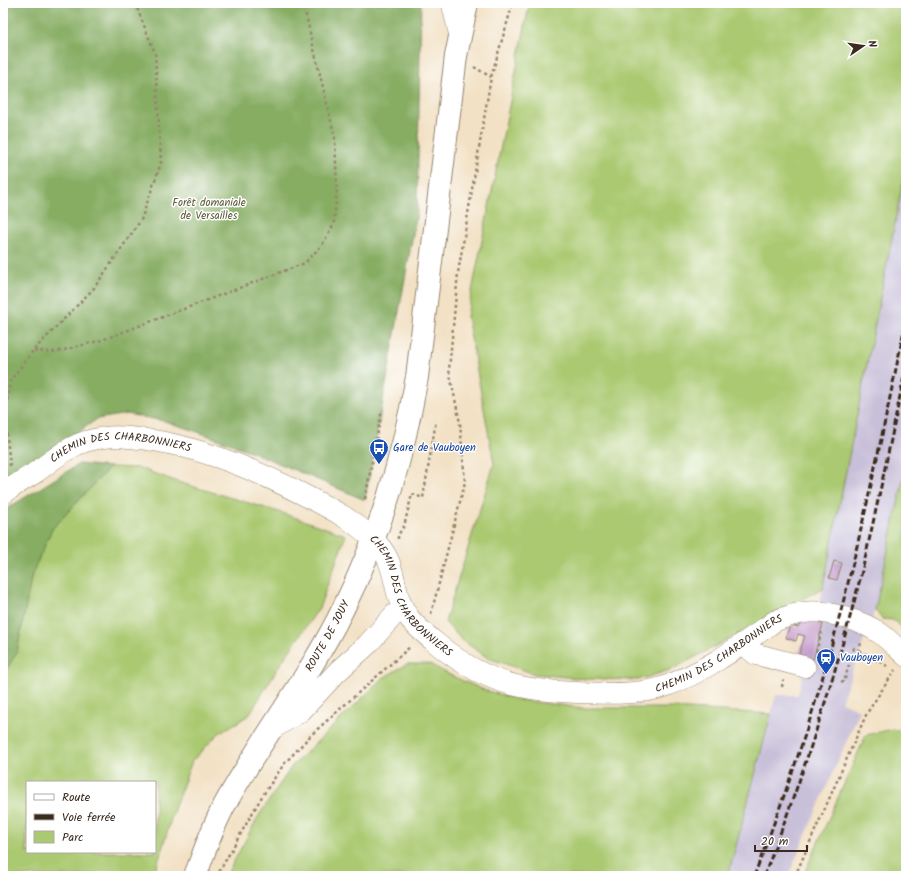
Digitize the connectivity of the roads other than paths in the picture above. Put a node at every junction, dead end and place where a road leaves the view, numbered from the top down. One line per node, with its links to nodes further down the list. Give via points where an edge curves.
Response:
1 (452, 3): 3 (street)
2 (467, 3): 3 (main road, ROUTE DE JOUY)
3 (460, 36): 5 (main road, ROUTE DE JOUY, via 409,422 396,473)
4 (8, 490): 5 (street, CHEMIN DES CHARBONNIERS, via 69,448 87,441 121,436 189,449 244,467 347,518)
5 (367, 533): 6 (street, CHEMIN DES CHARBONNIERS, via 384,550 390,561); 10 (main road, ROUTE DE JOUY, via 339,616)
6 (403, 609): 7 (street, CHEMIN DES CHARBONNIERS, via 424,633 478,673 497,681 532,689 581,693 637,692 666,686 706,667); 10 (street, ROUTE DE JOUY, via 337,672 301,711)
7 (743, 643): 8 (street, CHEMIN DES CHARBONNIERS, via 786,616 808,612 829,614 862,623 873,629); 9 (street, via 755,654)
8 (901, 660)
9 (804, 667)
10 (272, 729): 11 (main road, ROUTE DE JOUY, via 223,807)
11 (195, 876)

